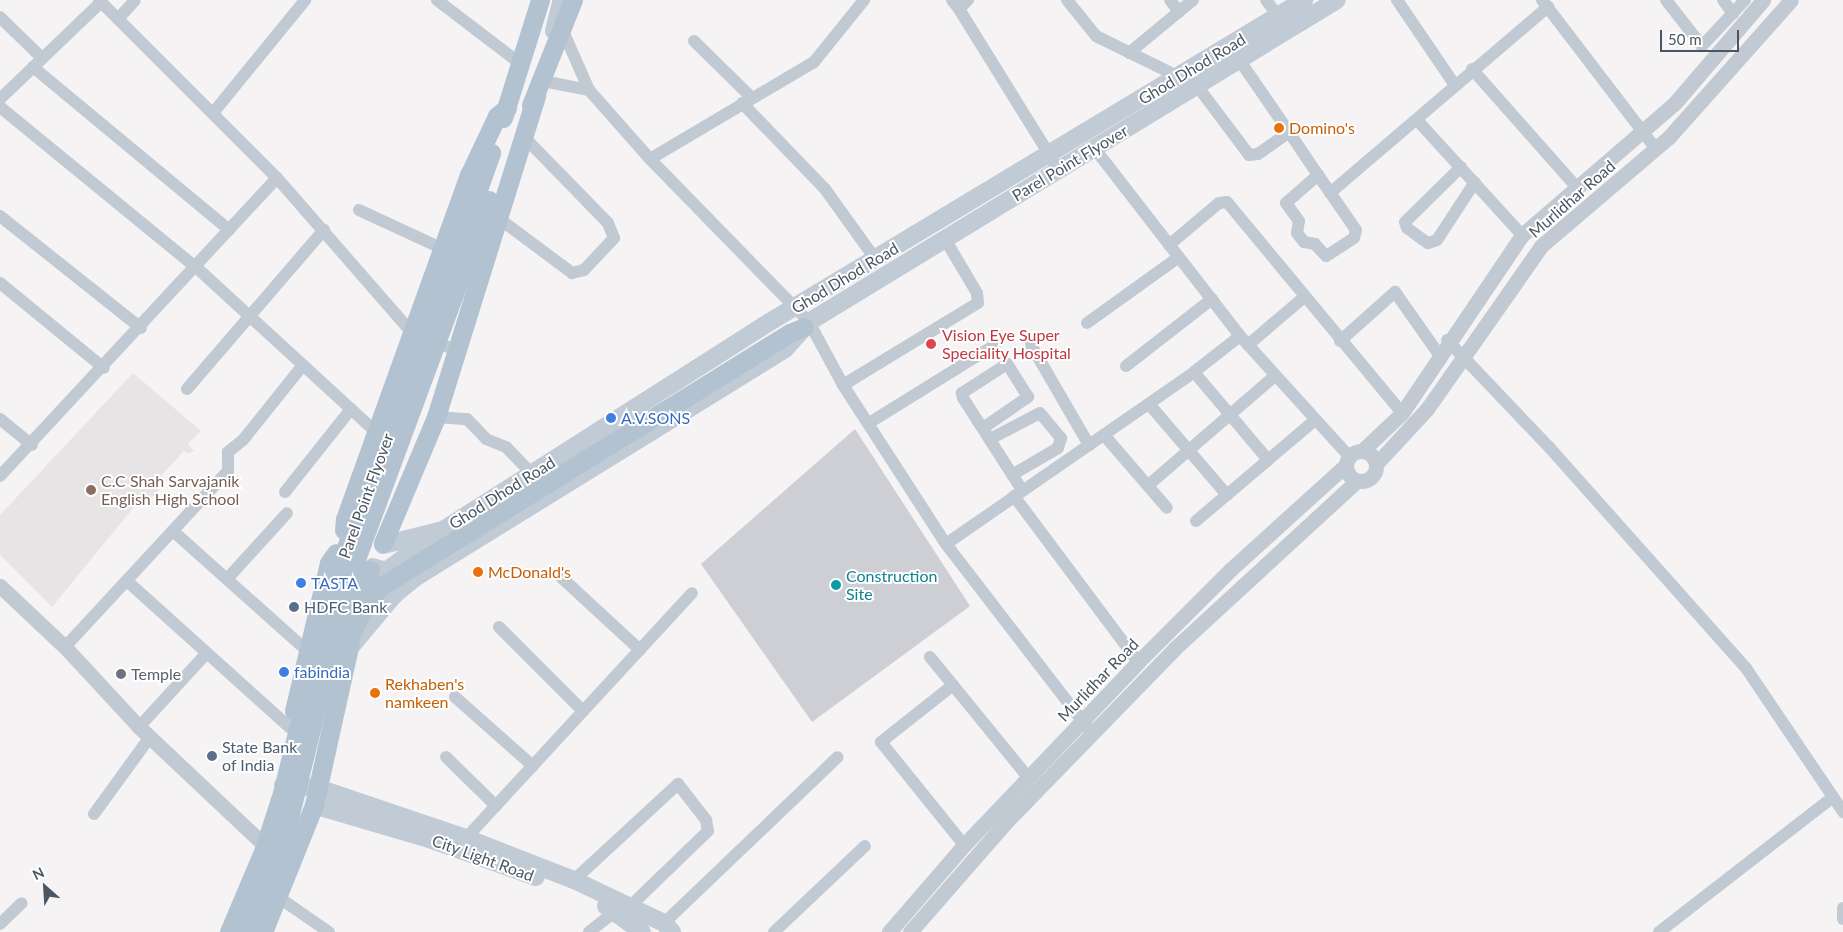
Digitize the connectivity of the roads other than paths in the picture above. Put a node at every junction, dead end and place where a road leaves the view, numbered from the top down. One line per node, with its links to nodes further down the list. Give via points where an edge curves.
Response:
1 (135, 0): 27 (street)
2 (305, 0): 46 (street)
3 (437, 0): 34 (street)
4 (540, 0): 34 (main road, Parel Point Flyover)
5 (562, 0): 32 (main road, via 550,50)
6 (573, 0): 28 (main road)
7 (864, 0): 43 (street, via 818,58)
8 (1067, 0): 30 (street, via 1096,36)
9 (1170, 0): 23 (street)
10 (1193, 0): 23 (street)
11 (1266, 0): 25 (street)
12 (1304, 0): 25 (main road, Ghod Dhod Road)
13 (1337, 0): 33 (main road, Parel Point Flyover)
14 (1397, 0): 38 (street)
15 (1666, 0): 24 (street, via 1702,46)
16 (1724, 0): 24 (street)
17 (1745, 0): 24 (street)
18 (1763, 0): 49 (street, Murlidhar Road, via 1687,90)
19 (1791, 0): 52 (street, Murlidhar Road)
20 (100, 1): 27 (street); 31 (street)
21 (959, 3): 54 (street)
22 (1545, 4): 36 (street); 49 (street)
23 (1179, 12): 30 (street)
24 (1733, 14)
25 (1278, 16): 37 (main road, Ghod Dhod Road)
26 (0, 17): 31 (street)
27 (118, 19): 46 (street)
28 (563, 31): 32 (main road); 41 (street)
29 (694, 41): 43 (street)
30 (1129, 53): 37 (street)
31 (42, 58): 35 (street)
32 (552, 61): 40 (main road)
33 (1240, 61): 39 (main road, Parel Point Flyover); 48 (street)
34 (522, 65): 45 (main road, Parel Point Flyover)
35 (32, 67): 42 (street); 65 (street)
36 (1472, 69): 38 (street); 59 (street)
37 (1178, 77): 54 (main road, Ghod Dhod Road)
38 (1454, 84): 47 (street)
39 (1198, 87): 48 (street, via 1249,155 1258,154); 51 (main road, Parel Point Flyover)
40 (540, 88): 41 (street); 50 (main road); 61 (main road, Parel Point Flyover)
41 (589, 90): 53 (street)
42 (0, 100)
43 (747, 100): 53 (street); 72 (street, via 825,189)
44 (0, 107): 73 (street)
45 (506, 108): 61 (main road, Parel Point Flyover); 70 (main road, via 497,116 469,175)
46 (213, 113): 57 (street)
47 (1417, 120): 55 (street); 60 (street)
48 (1289, 132): 56 (street)
49 (1642, 133): 52 (street); 59 (street, Murlidhar Road)
50 (524, 137): 64 (main road); 64 (street, via 608,224 614,238 584,270 572,273)
51 (1094, 149): 54 (main road, Parel Point Flyover); 69 (street)
52 (1656, 149): 89 (street, Murlidhar Road, via 1542,246)
53 (650, 159): 77 (street)
54 (1054, 163): 68 (main road, Parel Point Flyover); 72 (main road, Ghod Dhod Road)
55 (1461, 167): 58 (street); 58 (street, via 1408,218 1407,228 1428,243 1437,240)
56 (1318, 175): 60 (street); 60 (street, via 1286,203 1299,221 1297,233 1304,242 1315,244 1326,256 1356,234)
57 (278, 178): 65 (street); 66 (street)
58 (1475, 182): 67 (street)
59 (1578, 189): 67 (street, Murlidhar Road)
60 (1330, 193)
61 (483, 197): 148 (main road, Parel Point Flyover, bridge, via 349,578); 177 (main road, Parel Point Flyover, bridge, via 337,572 282,793 264,849)
62 (358, 210): 70 (street)
63 (0, 216): 80 (street)
64 (497, 217): 88 (main road)
65 (229, 230): 73 (street)
66 (324, 230): 78 (street); 82 (street)
67 (1522, 235): 84 (street, Murlidhar Road)
68 (945, 238): 81 (main road, Parel Point Flyover); 96 (street, via 977,294 978,303)
69 (1169, 245): 71 (street); 75 (street, via 1219,203 1227,202)
70 (443, 249): 82 (main road)
71 (1179, 257): 76 (street); 79 (street)
72 (876, 260): 77 (main road, Ghod Dhod Road)
73 (197, 268): 78 (street); 80 (street)
74 (0, 283): 93 (street)
75 (1303, 298): 83 (street); 85 (street)
76 (1212, 299): 83 (street); 92 (street)
77 (795, 308): 81 (street); 116 (main road, Ghod Dhod Road)
78 (250, 316): 91 (street); 97 (street)
79 (1087, 323)
80 (141, 328): 93 (street)
81 (801, 328): 96 (street); 143 (main road, Ghod Dhod Road, via 785,350 416,577 386,604); 148 (main road, bridge, via 380,587 365,606)
82 (414, 335): 88 (street); 107 (main road)
83 (1244, 340): 94 (street); 95 (street)
84 (1448, 340): 89 (street); 90 (street, Murlidhar Road)
85 (1340, 341): 90 (street, via 1395,292); 100 (street)
86 (1031, 344): 111 (street)
87 (996, 345): 105 (street)
88 (454, 349): 102 (main road)
89 (1462, 355): 115 (street, Murlidhar Road, via 1427,410); 161 (street, via 1746,668)
90 (1440, 356): 100 (street, Murlidhar Road)
91 (303, 365): 99 (street); 128 (street, via 243,440 228,452 228,472)
92 (1126, 366)
93 (104, 368): 110 (street)
94 (1194, 372): 98 (street); 101 (street)
95 (1275, 376): 101 (street); 104 (street)
96 (843, 385): 105 (street)
97 (187, 390)
98 (1149, 404): 108 (street); 112 (street)
99 (351, 409): 107 (street); 121 (street)
100 (1402, 413): 113 (street, Murlidhar Road)
101 (1230, 414): 112 (street); 114 (street)
102 (436, 417): 116 (street, via 467,418 490,442 506,446); 130 (main road)
103 (0, 420): 110 (street)
104 (1314, 421): 113 (street); 114 (street)
105 (869, 423): 131 (street)
106 (982, 428): 106 (street, via 1028,397 1007,364 962,393); 109 (street)
107 (377, 433): 127 (main road)
108 (1104, 435): 111 (street); 124 (street)
109 (990, 439): 117 (street); 117 (street, via 1040,413 1061,438 1058,448)
110 (32, 445): 118 (street)
111 (1089, 445): 122 (street)
112 (1189, 450): 120 (street); 123 (street)
113 (1353, 457): 115 (street, via 1372,454); 119 (street, via 1349,475); 146 (street, Murlidhar Road, via 1230,570)
114 (1268, 460): 123 (street)
115 (1377, 463): 119 (street, via 1372,477)
116 (533, 475): 129 (main road, Ghod Dhod Road)
117 (1012, 475): 122 (street)
118 (0, 476)
119 (1357, 480): 154 (street, Murlidhar Road, via 1229,594)
120 (1152, 482)
121 (285, 492)
122 (1018, 493): 131 (street); 146 (street)
123 (1227, 495): 126 (street)
124 (1167, 508)
125 (287, 513): 135 (street)
126 (1196, 521)
127 (344, 530): 130 (main road, via 367,526); 132 (main road, via 336,542)
128 (173, 531): 135 (street); 136 (street)
129 (436, 533): 130 (main road, Ghod Dhod Road); 133 (main road, via 386,571)
130 (383, 544): 133 (main road, via 381,558)
131 (946, 544): 151 (street)
132 (336, 553): 133 (main road, via 347,569); 144 (main road, via 329,563)
133 (371, 568): 143 (main road)
134 (562, 578): 141 (street)
135 (227, 579): 144 (street)
136 (127, 581): 140 (street); 142 (street)
137 (0, 586): 140 (street)
138 (692, 593): 141 (street)
139 (499, 627): 150 (street)
140 (65, 647): 153 (street)
141 (640, 650): 150 (street)
142 (206, 654): 152 (street); 153 (street)
143 (347, 655): 144 (main road); 160 (main road)
144 (305, 657): 152 (main road)
145 (930, 657): 147 (street)
146 (1138, 662): 151 (street, Murlidhar Road)
147 (953, 685): 158 (street); 166 (street, via 881,742)
148 (322, 692): 178 (main road, Parel Point Flyover, bridge, via 281,850)
149 (455, 697): 157 (street)
150 (583, 711): 157 (street)
151 (1082, 721): 154 (street); 158 (street, Murlidhar Road)
152 (290, 728): 159 (main road)
153 (144, 732): 163 (street); 165 (street)
154 (1093, 735): 185 (street, Murlidhar Road, via 1007,821)
155 (446, 757): 162 (street)
156 (838, 757): 175 (street)
157 (533, 766): 162 (street)
158 (1028, 777): 166 (street, Murlidhar Road)
159 (275, 784): 160 (main road); 165 (main road)
160 (316, 796): 164 (main road); 169 (main road); 172 (main road, City Light Road)
161 (1839, 803): 186 (street)
162 (496, 806): 164 (street)
163 (94, 814)
164 (466, 838): 168 (main road)
165 (260, 841): 176 (main road)
166 (964, 845): 184 (street, Murlidhar Road)
167 (865, 846): 183 (street)
168 (574, 880): 172 (main road); 172 (street, via 678,784 706,820 708,831)
169 (278, 897): 179 (main road); 180 (street)
170 (22, 903): 174 (street)
171 (1843, 908): 173 (street)
172 (623, 910): 175 (main road); 181 (street); 182 (main road, City Light Road)
173 (1843, 919)
174 (0, 924)
175 (668, 928)
176 (220, 932)
177 (229, 932)
178 (245, 932)
179 (263, 932)
180 (329, 932)
181 (589, 932)
182 (642, 932)
183 (774, 932)
184 (889, 932)
185 (910, 932)
186 (1659, 932)

